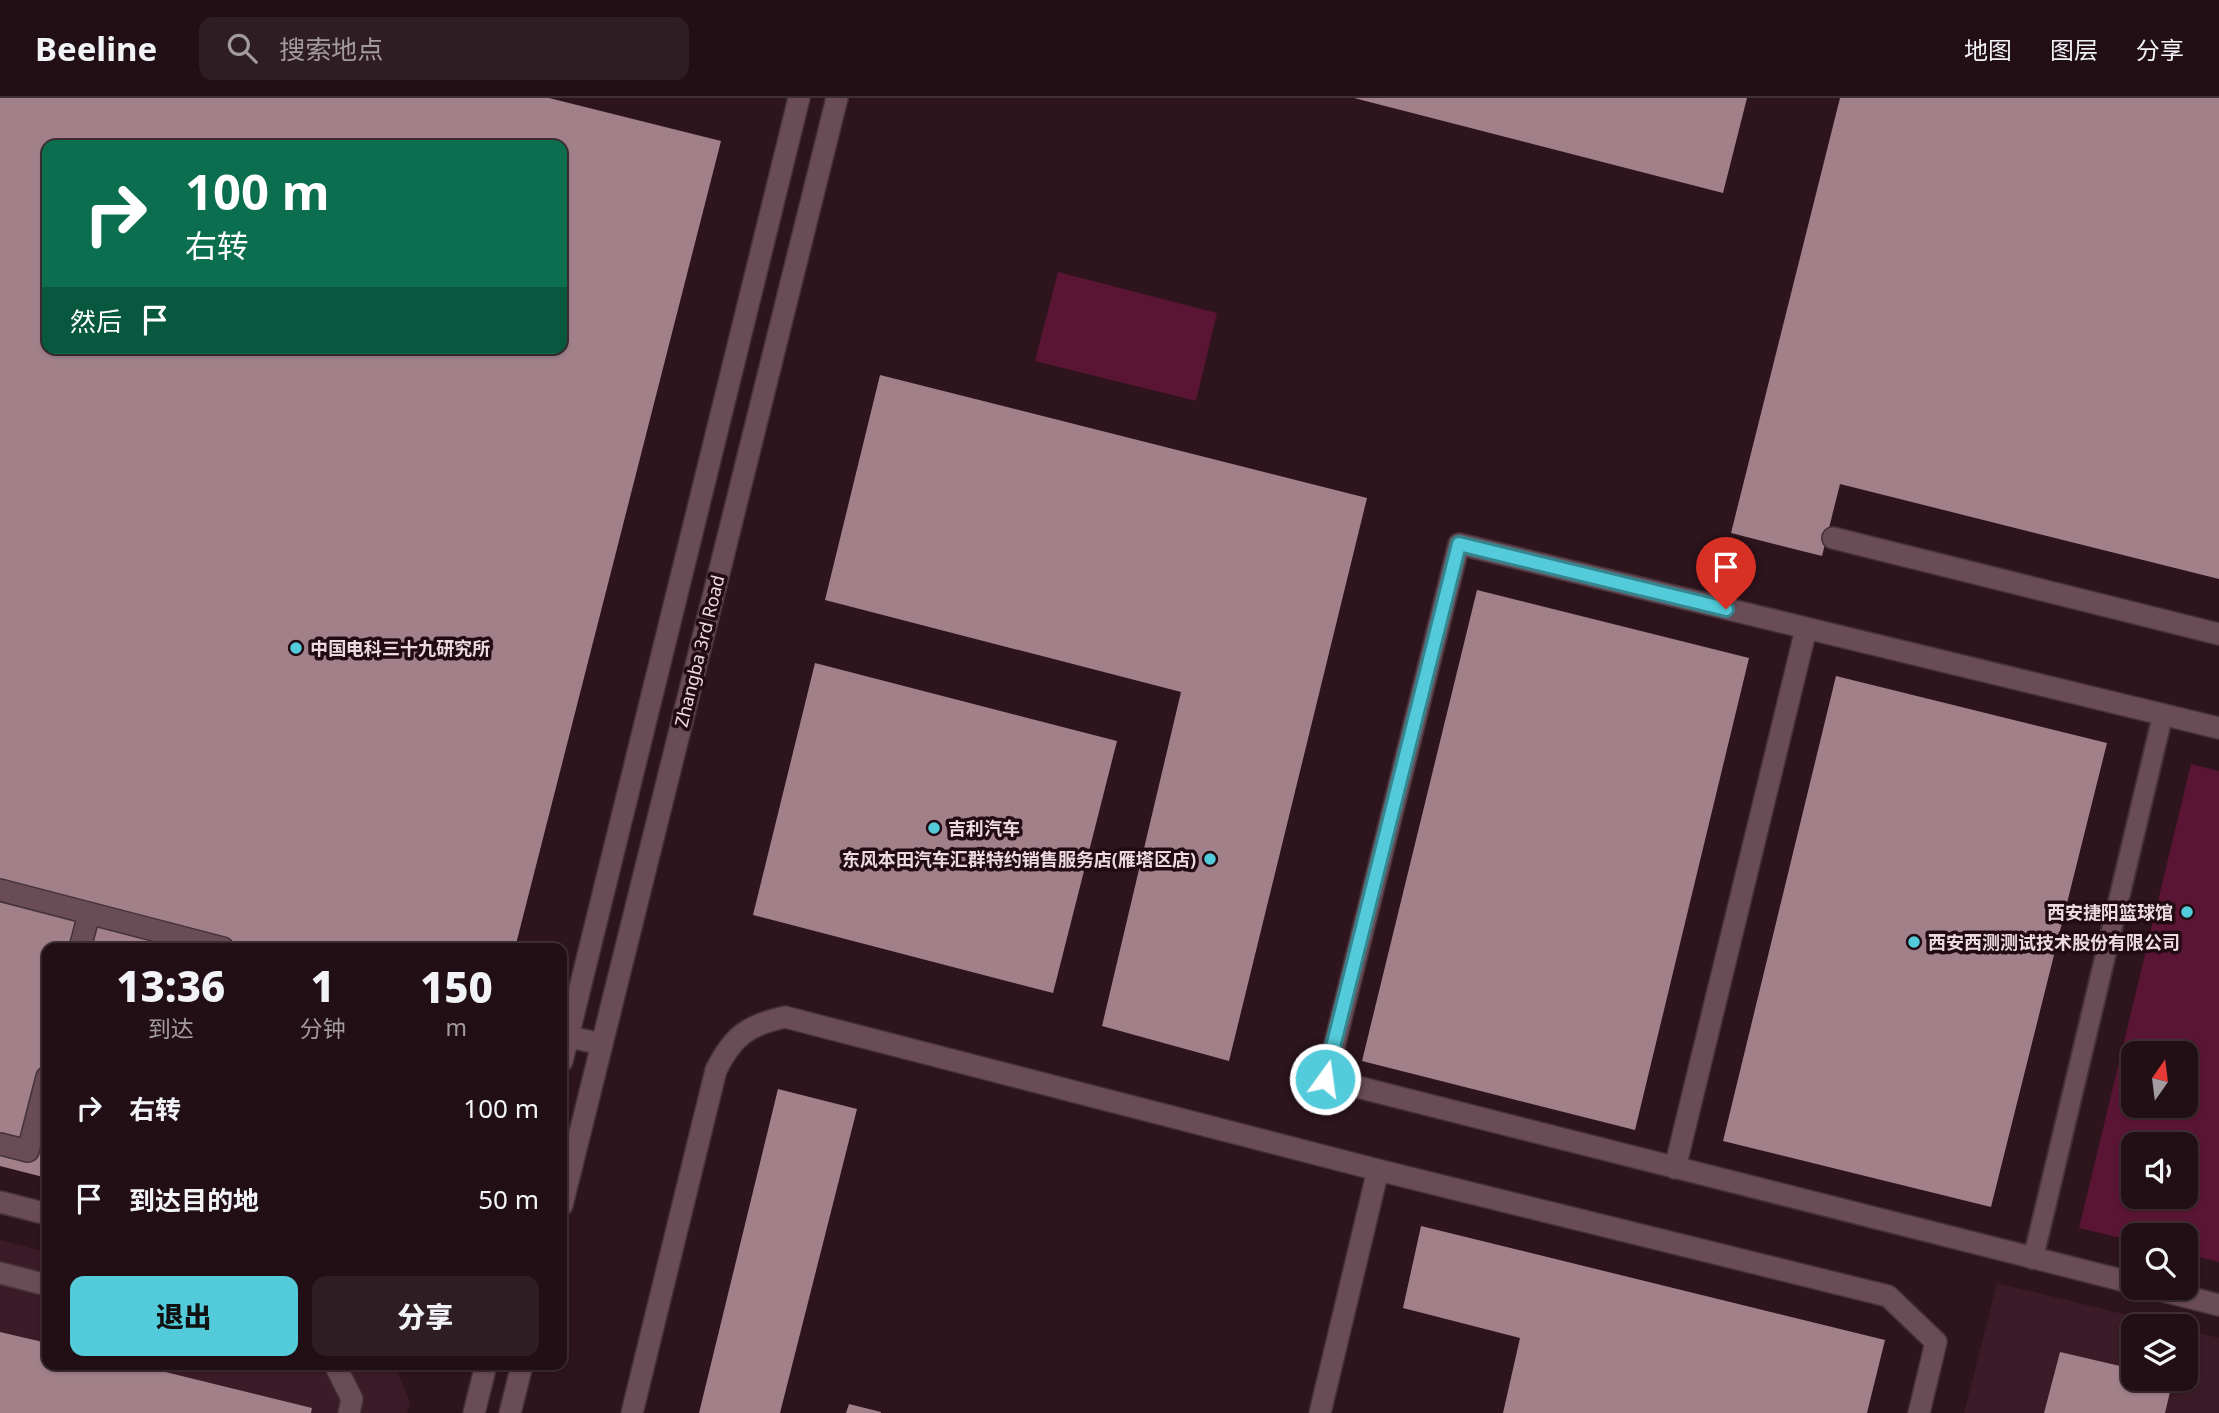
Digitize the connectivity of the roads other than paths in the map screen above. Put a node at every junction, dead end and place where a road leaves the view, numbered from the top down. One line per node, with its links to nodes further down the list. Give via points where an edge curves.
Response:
1 (799, 98): 12 (street, Zhangba 3rd Road)
2 (836, 98): 14 (street, Zhangba 3rd Road)
3 (1833, 538): 5 (street)
4 (1806, 629): 6 (street); 17 (street); 17 (street, via 1459,544 1325,1079)
5 (2219, 634)
6 (2163, 714): 7 (street); 22 (lane)
7 (2219, 728)
8 (0, 890): 9 (street)
9 (89, 914): 10 (street); 11 (street)
10 (81, 943)
11 (203, 943)
12 (567, 1028)
13 (567, 1036): 14 (street)
14 (601, 1044): 19 (street, Zhangba 3rd Road)
15 (42, 1096): 16 (street, via 28,1151)
16 (0, 1144)
17 (1675, 1168): 22 (street)
18 (1378, 1170): 34 (street, via 785,1017 767,1021 747,1029 727,1048 716,1070); 35 (street); 36 (street, via 1888,1296 1936,1342)
19 (567, 1184)
20 (0, 1202): 21 (street)
21 (42, 1213)
22 (2033, 1259): 24 (street)
23 (0, 1273): 25 (street)
24 (2121, 1280)
25 (42, 1284)
26 (2198, 1300): 27 (street)
27 (2219, 1305)
28 (338, 1370): 31 (street, via 352,1399)
29 (485, 1370): 32 (street)
30 (521, 1370): 33 (street)
31 (349, 1413)
32 (474, 1413)
33 (510, 1413)
34 (632, 1413)
35 (1320, 1413)
36 (1919, 1413)

